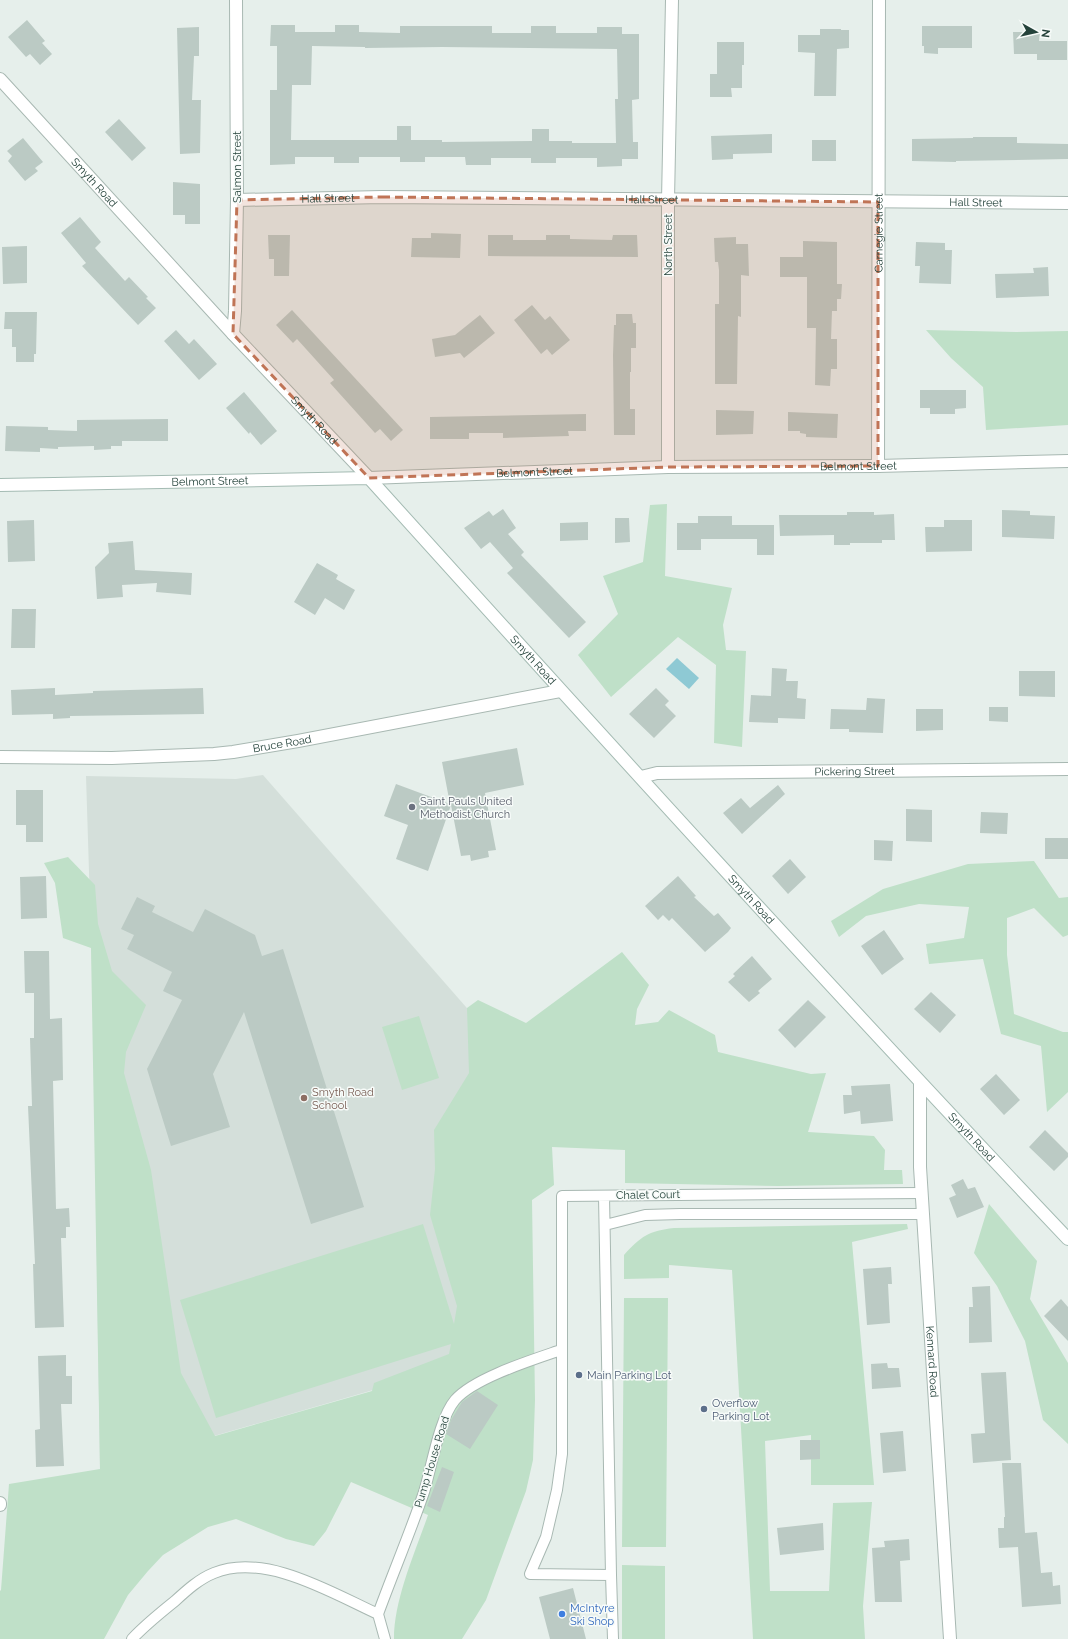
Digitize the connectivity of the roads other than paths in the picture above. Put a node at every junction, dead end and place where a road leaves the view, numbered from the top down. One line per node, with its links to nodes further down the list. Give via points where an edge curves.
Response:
1 (236, 0): 5 (street, Salmon Street)
2 (672, 0): 6 (street, North Street)
3 (879, 0): 7 (street, Carnegie Street)
4 (0, 79): 9 (street, Smyth Road)
5 (237, 200): 6 (street, Hall Street, via 382,197); 9 (street, Salmon Street, via 235,311)
6 (668, 200): 7 (street, Hall Street); 12 (street, North Street)
7 (878, 202): 8 (street, Hall Street); 11 (street, Carnegie Street)
8 (1068, 203)
9 (232, 334): 13 (street, Smyth Road)
10 (1068, 461): 11 (street, Belmont Street)
11 (878, 466): 12 (street, Belmont Street)
12 (668, 467): 13 (street, Belmont Street)
13 (369, 478): 14 (street, Belmont Street); 15 (street, Smyth Road)
14 (0, 485)
15 (560, 691): 16 (street, Bruce Road, via 233,752 112,758); 18 (street, Smyth Road)
16 (0, 757)
17 (1068, 768): 18 (street, Pickering Street, via 657,773)
18 (641, 777): 19 (street, Smyth Road)
19 (920, 1083): 20 (street, Kennard Road); 24 (street, Smyth Road)
20 (922, 1193): 21 (lane, Chalet Court); 22 (street, Kennard Road)
21 (604, 1196): 23 (lane, Chalet Court); 25 (lane, via 562,1196)
22 (923, 1214): 23 (lane, Chalet Court, via 645,1215); 31 (street, Kennard Road)
23 (605, 1225): 26 (lane)
24 (1068, 1239)
25 (561, 1350): 26 (lane, via 562,1454 546,1537 530,1574); 27 (lane, Pump House Road, via 482,1381 455,1400 445,1415 424,1491)
26 (610, 1575): 30 (lane)
27 (378, 1614): 28 (lane, via 312,1584 271,1570 234,1568 199,1580); 29 (lane)
28 (132, 1639)
29 (385, 1639)
30 (613, 1639)
31 (950, 1639)

